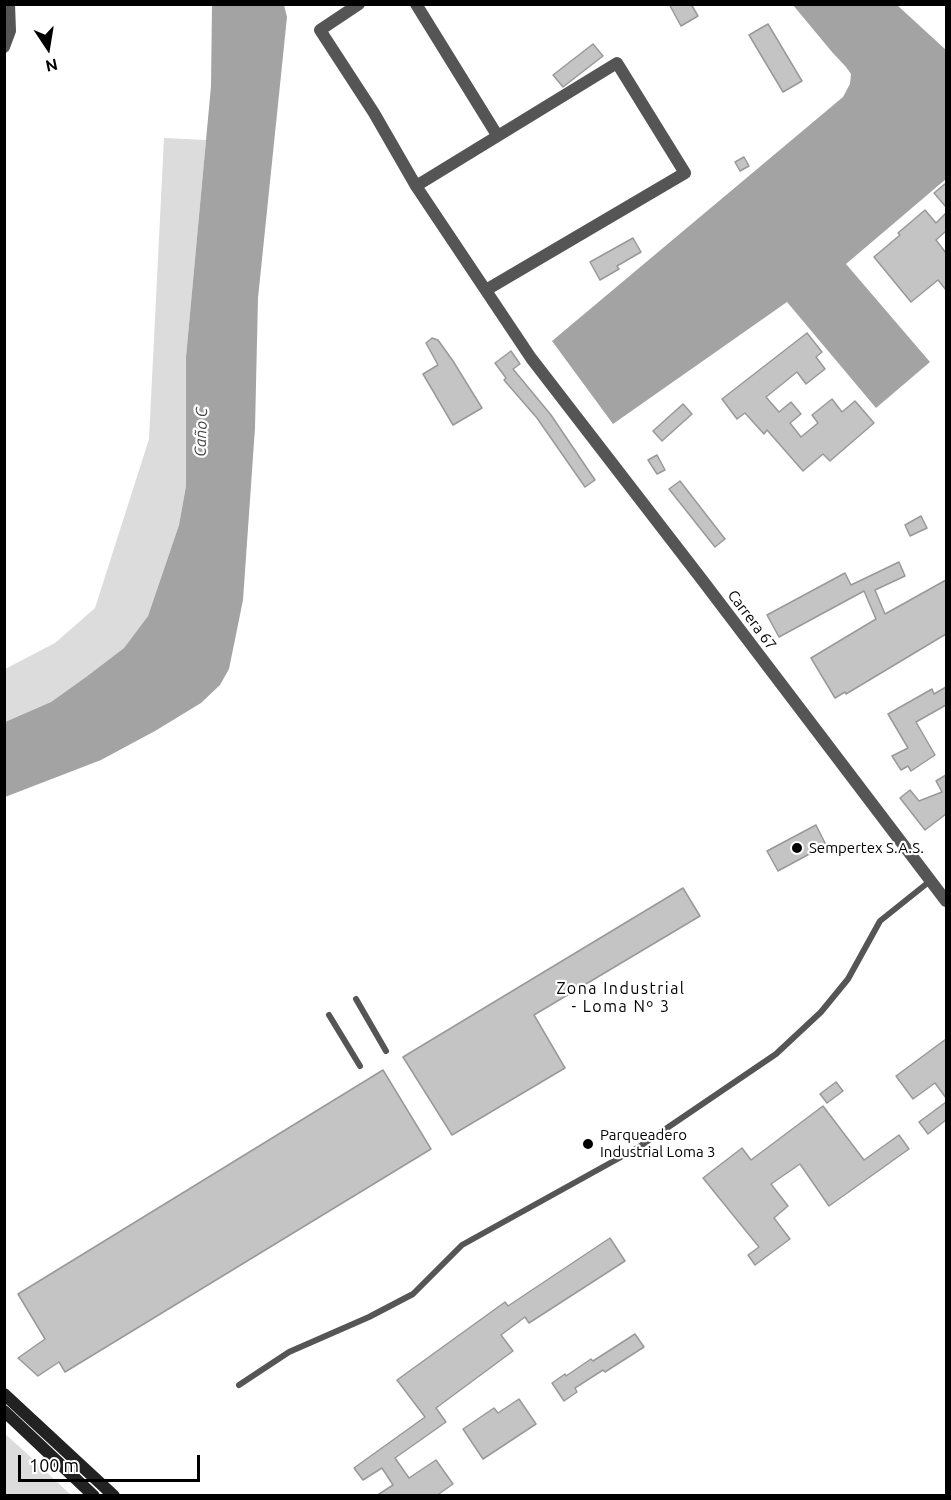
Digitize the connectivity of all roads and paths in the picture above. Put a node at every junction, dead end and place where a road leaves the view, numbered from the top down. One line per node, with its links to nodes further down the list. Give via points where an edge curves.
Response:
1 (9, 4): 4 (street, via 10,31)
2 (359, 4): 6 (street, Carrera 67, via 320,30)
3 (416, 4): 5 (street)
4 (4, 47)
5 (497, 135): 6 (street); 7 (street, via 617,63 685,173)
6 (416, 186): 7 (street, Carrera 67)
7 (486, 290): 8 (street, Carrera 67, via 531,358)
8 (931, 880): 9 (street, Carrera 67); 14 (lane, via 880,921 848,979 821,1012 776,1054 639,1147 462,1245 413,1294 289,1352)
9 (946, 901)
10 (356, 999): 12 (lane)
11 (329, 1015): 13 (lane)
12 (386, 1051)
13 (360, 1066)
14 (239, 1385)
15 (4, 1394): 18 (main road)
16 (4, 1411): 17 (main road)
17 (94, 1496)
18 (114, 1496)

